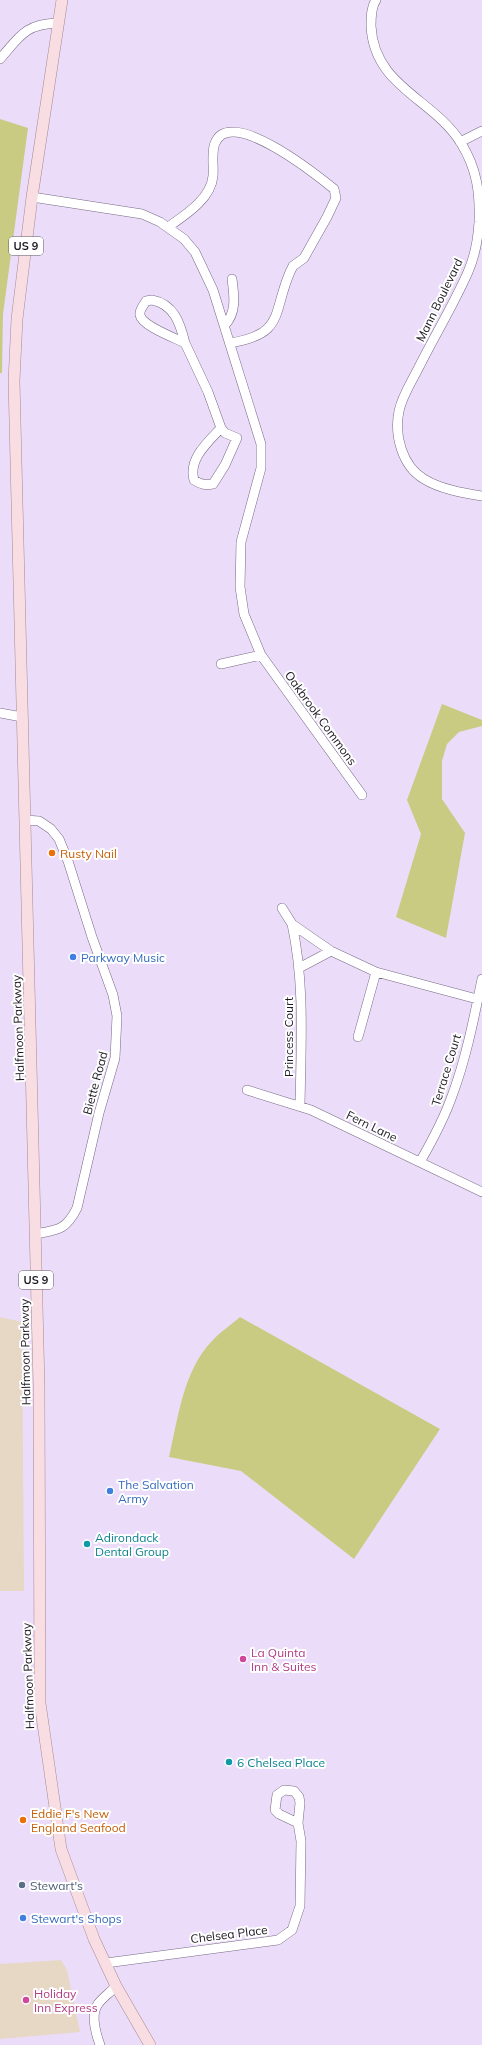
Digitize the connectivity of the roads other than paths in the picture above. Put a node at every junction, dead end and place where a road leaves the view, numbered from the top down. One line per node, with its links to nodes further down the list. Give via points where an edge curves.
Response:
1 (62, 0): 3 (main road, US 9)
2 (376, 0): 6 (street, Mann Boulevard, via 371,17 372,43 378,59 397,82 441,120)
3 (58, 23): 4 (street, via 41,23 25,31); 7 (main road, US 9)
4 (0, 59)
5 (482, 131): 6 (street)
6 (460, 142): 14 (street, Mann Boulevard, via 473,165 480,200 476,251 468,272 408,388 399,411 399,436 406,459 414,472 439,485)
7 (32, 197): 8 (street, Oakbrook Commons, via 142,214); 18 (main road, Halfmoon Parkway / US 9, via 17,319 14,381)
8 (168, 227): 10 (street, Oakbrook Commons, via 196,252); 12 (street, via 209,190 213,178 215,142 229,132 247,135 270,144 334,189 336,198 304,258 293,266 271,327 263,334)
9 (232, 278): 10 (street, via 234,306)
10 (225, 325): 12 (street, Oakbrook Commons)
11 (184, 343): 11 (street, via 181,326 167,305 152,300 146,301 140,311 143,321); 13 (street)
12 (230, 343): 15 (street, Oakbrook Commons, via 257,428 262,455 261,468 241,542 239,565 244,614)
13 (222, 428): 13 (street, via 194,463 192,472 194,480 199,484 213,484 237,438 225,433)
14 (482, 496)
15 (261, 655): 16 (street); 19 (street, Oakbrook Commons)
16 (221, 664)
17 (0, 713): 18 (street)
18 (22, 717): 20 (main road, Halfmoon Parkway / US 9)
19 (362, 795)
20 (25, 820): 33 (main road, Halfmoon Parkway / US 9); 33 (street, Biette Road, via 38,821 51,829 59,839 114,995 117,1016 114,1058 76,1208 71,1220 63,1228)
21 (282, 908): 22 (street, Princess Court)
22 (292, 924): 23 (street, Princess Court); 24 (street, Princess Court)
23 (331, 951): 24 (street); 25 (street, Princess Court)
24 (299, 968): 30 (street, Princess Court, via 302,1022)
25 (376, 972): 27 (street, Princess Court); 28 (street)
26 (482, 979): 27 (street, Terrace Court)
27 (477, 999): 31 (street, Terrace Court, via 453,1095)
28 (358, 1037)
29 (247, 1090): 30 (street, Fern Lane)
30 (300, 1106): 31 (street, Fern Lane)
31 (420, 1162): 32 (street, Fern Lane)
32 (482, 1192)
33 (35, 1234): 35 (main road, Halfmoon Parkway / US 9, via 41,1480 38,1576 40,1704 61,1850 94,1939)
34 (298, 1823): 35 (street, Chelsea Place, via 301,1841 300,1906 292,1930 286,1936 278,1940)
35 (106, 1963): 36 (main road, Halfmoon Parkway / US 9)
36 (116, 1986): 37 (street, via 97,2004 95,2011 96,2035); 38 (main road, Halfmoon Parkway / US 9)
37 (100, 2045)
38 (150, 2045)

